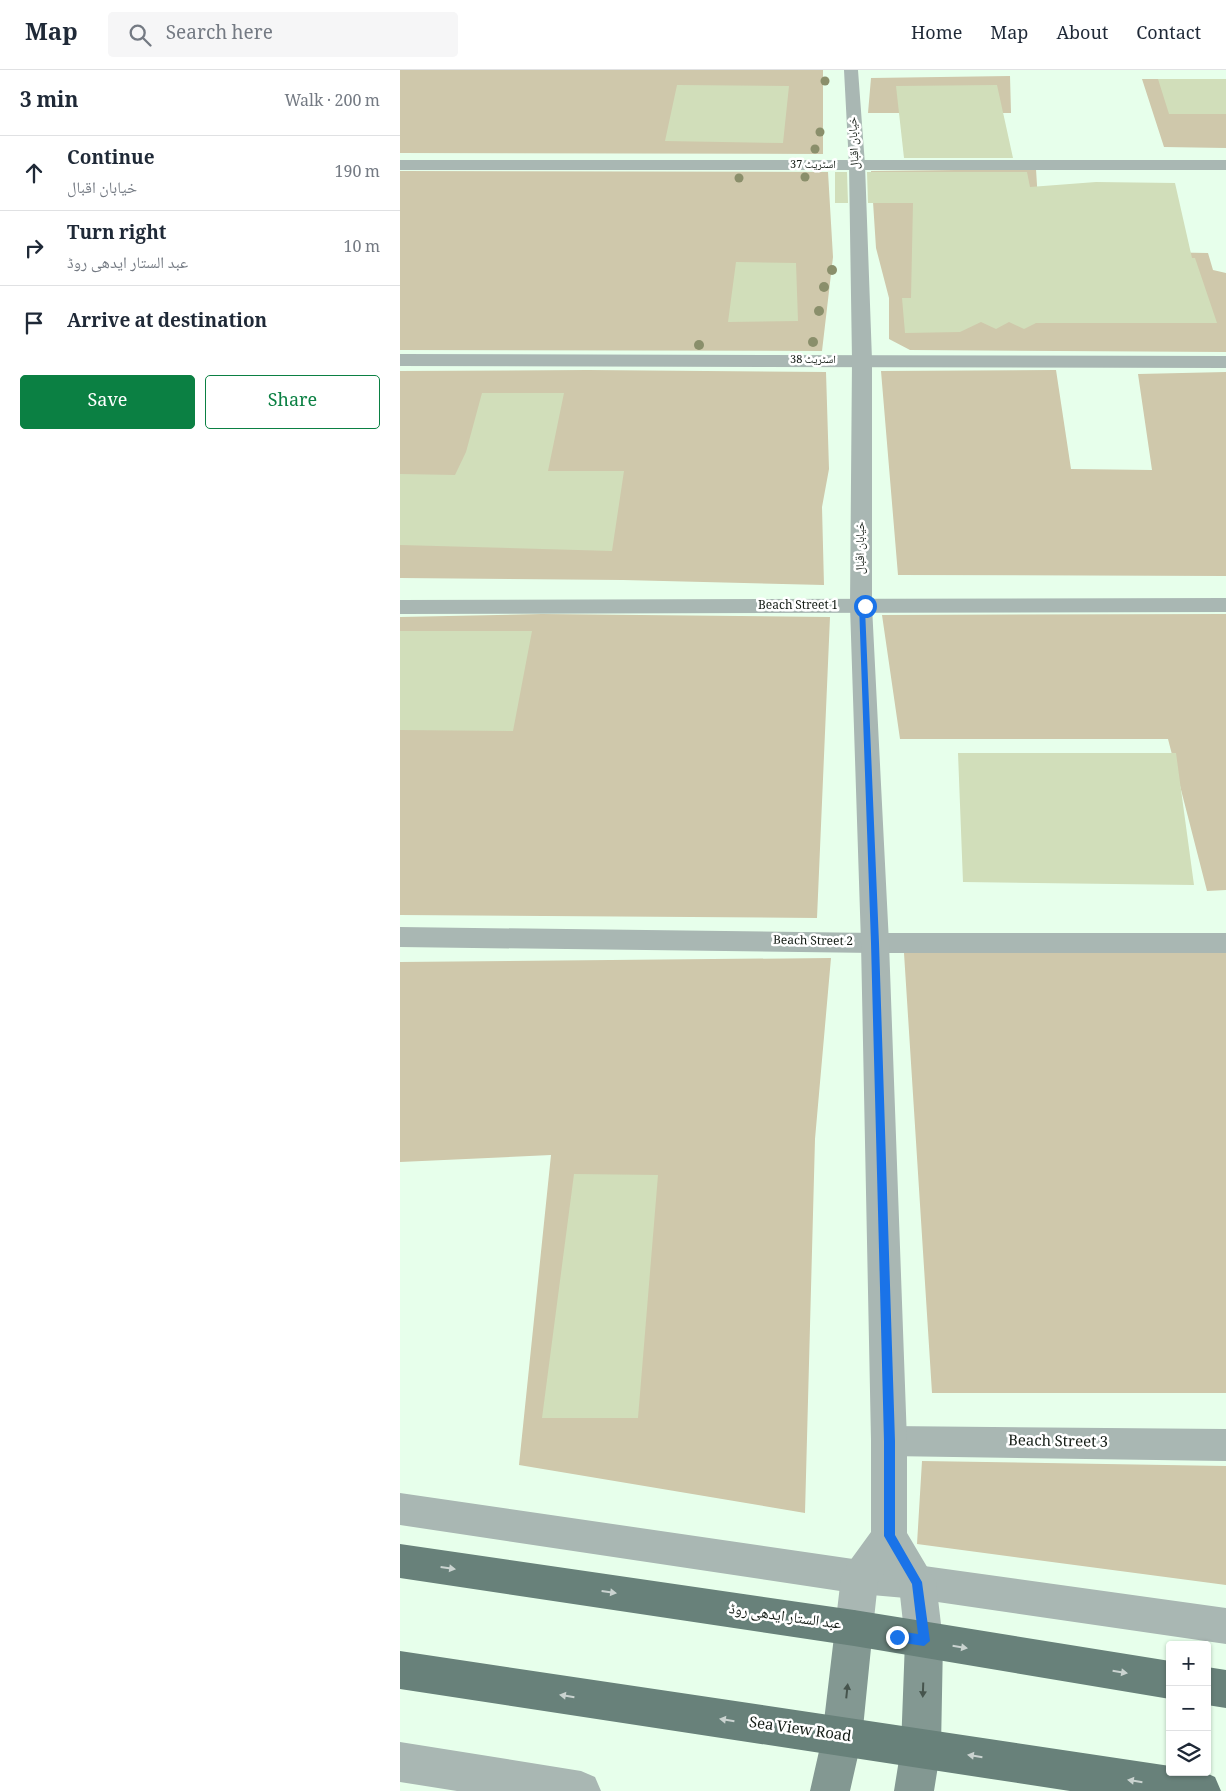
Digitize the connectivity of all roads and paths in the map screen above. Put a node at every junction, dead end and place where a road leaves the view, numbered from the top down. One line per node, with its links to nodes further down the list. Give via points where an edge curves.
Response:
1 (851, 70): 3 (street, خیابان اقبال)
2 (400, 165): 3 (street, اسٹریٹ 37)
3 (857, 165): 4 (street, اسٹریٹ 37); 6 (street, خیابان اقبال)
4 (1226, 165)
5 (400, 360): 6 (street, اسٹریٹ 38)
6 (862, 360): 7 (street, اسٹریٹ 38); 9 (street, خیابان اقبال)
7 (1226, 362)
8 (1226, 605): 9 (street, Beach Street 1)
9 (861, 606): 10 (street, Beach Street 1); 12 (street, خیابان اقبال)
10 (400, 607)
11 (400, 937): 12 (street, Beach Street 2)
12 (875, 943): 13 (street, Beach Street 2); 14 (street, خیابان اقبال)
13 (1226, 943)
14 (889, 1441): 15 (street, Beach Street 3); 17 (street, خیابان اقبال)
15 (1226, 1445)
16 (400, 1509): 19 (street)
17 (889, 1536): 19 (street); 20 (street)
18 (400, 1561): 22 (main road, عبد الستار ایدھی روڈ, one-way to 22)
19 (860, 1577): 20 (street); 22 (street)
20 (917, 1582): 21 (street); 23 (street)
21 (1226, 1626)
22 (854, 1628): 23 (main road, عبد الستار ایدھی روڈ); 28 (main road, one-way to 22)
23 (924, 1641): 25 (main road, عبد الستار ایدھی روڈ, one-way to 25); 29 (main road, one-way to 29)
24 (400, 1670): 28 (main road, Sea View Road, one-way to 24)
25 (1166, 1679)
26 (1211, 1687): 27 (main road)
27 (1226, 1689)
28 (842, 1738): 29 (main road, Sea View Road); 32 (main road)
29 (921, 1747): 33 (main road); 34 (main road, Sea View Road, one-way to 29)
30 (400, 1762): 31 (street)
31 (581, 1791)
32 (830, 1791)
33 (914, 1791)
34 (1201, 1791)

